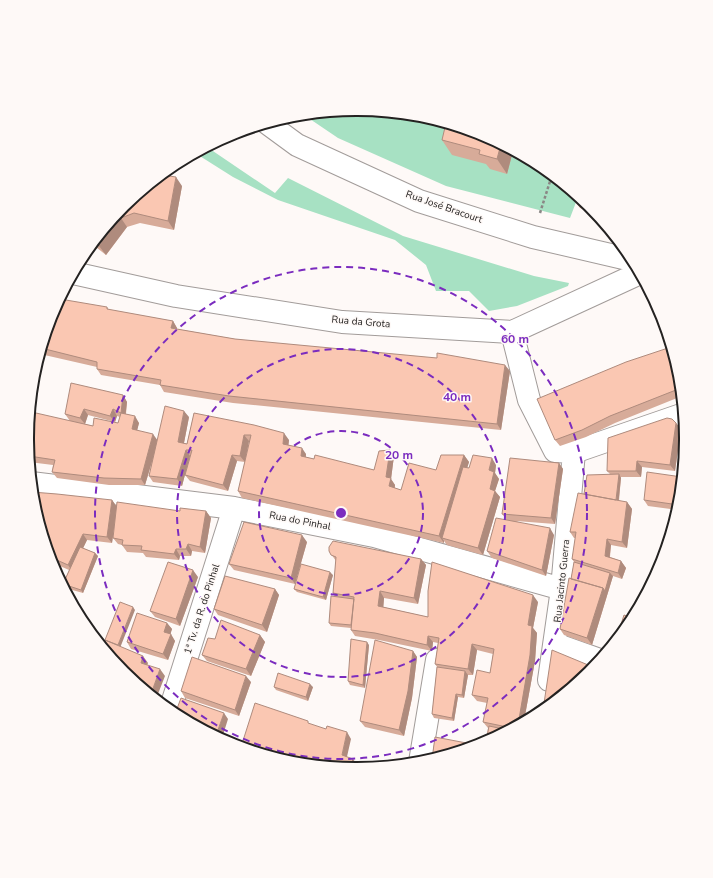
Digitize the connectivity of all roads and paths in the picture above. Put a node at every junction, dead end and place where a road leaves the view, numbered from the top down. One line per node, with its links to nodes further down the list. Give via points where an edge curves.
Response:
1 (273, 127): 3 (street, Rua José Bracourt, via 297,145 419,200)
2 (550, 181): 3 (path)
3 (533, 237): 4 (street, Rua José Bracourt)
4 (623, 258)
5 (79, 274): 7 (street, Rua da Grota, via 176,296 342,322)
6 (634, 276): 7 (street, Rua da Grota)
7 (512, 332): 9 (street, via 532,406 555,450)
8 (678, 416): 9 (street)
9 (574, 452): 12 (street, Rua Jacinto Guerra)
10 (37, 484): 11 (street, Rua do Pinhal)
11 (234, 508): 12 (street, Rua do Pinhal, via 374,536); 17 (street, 1ª Tv. da R. do Pinhal)
12 (562, 589): 13 (street, Rua Jacinto Guerra)
13 (555, 644): 14 (street); 16 (street, Rua Jacinto Guerra)
14 (594, 658)
15 (437, 660): 18 (street)
16 (546, 700)
17 (172, 704)
18 (421, 755)

